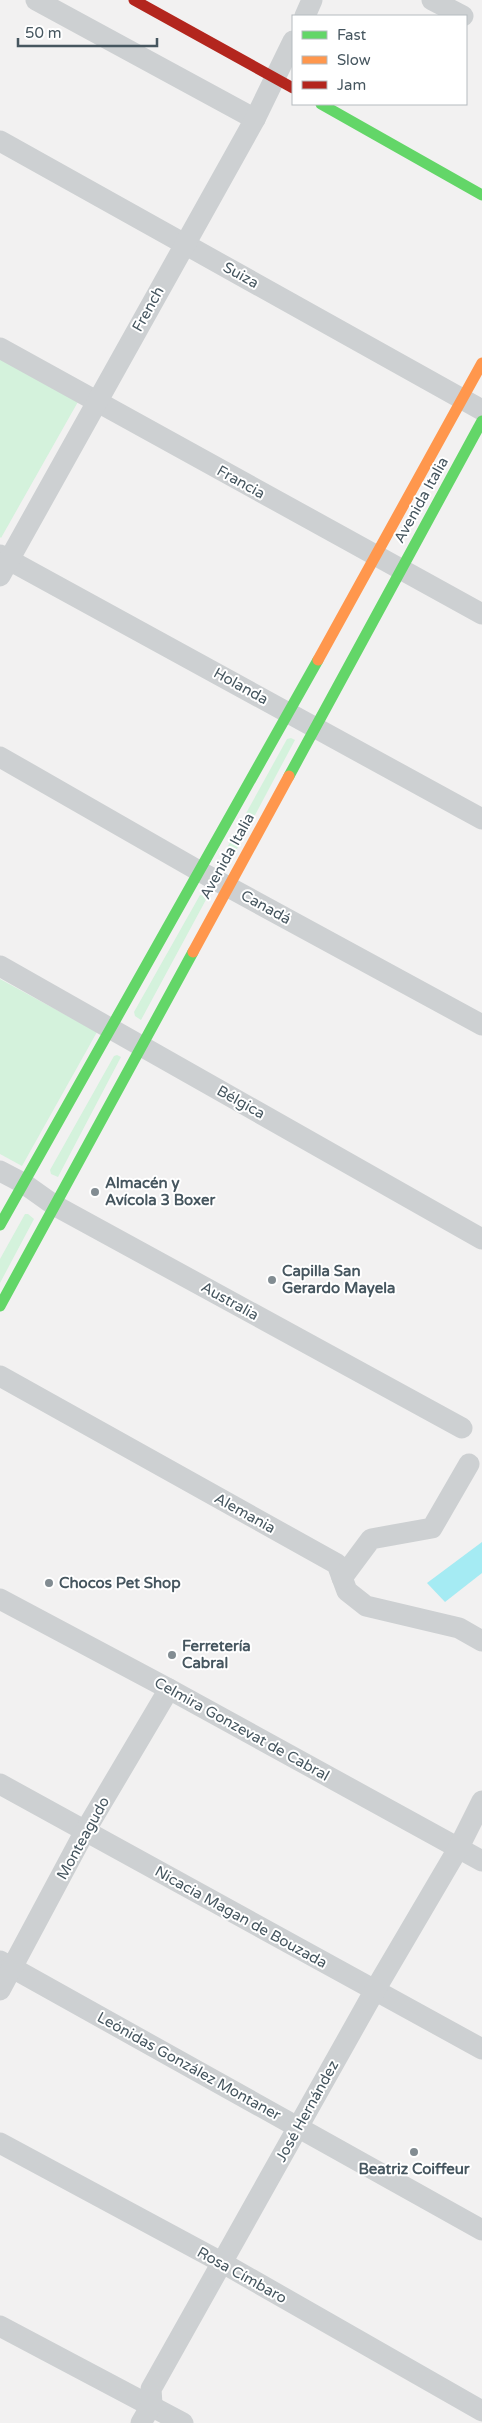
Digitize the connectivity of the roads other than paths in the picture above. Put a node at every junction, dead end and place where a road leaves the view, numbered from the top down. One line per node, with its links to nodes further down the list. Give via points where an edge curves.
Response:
1 (36, 0): 10 (street)
2 (134, 0): 8 (main road)
3 (312, 0): 5 (street)
4 (432, 0): 6 (street)
5 (304, 15)
6 (461, 15)
7 (292, 46): 8 (street, French)
8 (285, 84): 10 (street, French)
9 (323, 105): 12 (main road)
10 (255, 119): 13 (street, French)
11 (0, 142): 13 (street, Suiza)
12 (482, 194)
13 (184, 244): 16 (street, Suiza); 17 (street, French)
14 (0, 348): 17 (street, Francia)
15 (482, 362): 16 (main road, Avenida Italia)
16 (461, 399): 18 (street, Suiza); 20 (main road, Avenida Italia)
17 (97, 402): 20 (street, Francia); 21 (street, French)
18 (482, 410)
19 (482, 421): 22 (main road, Avenida Italia)
20 (375, 556): 22 (street, Francia); 24 (main road, Avenida Italia)
21 (3, 563): 24 (street, Holanda)
22 (400, 569): 23 (street, Francia); 25 (main road, Avenida Italia)
23 (482, 614)
24 (289, 712): 25 (street, Holanda); 28 (main road, Avenida Italia)
25 (317, 728): 27 (street, Holanda); 29 (main road, Avenida Italia)
26 (0, 757): 28 (street, Canadá)
27 (482, 819)
28 (200, 871): 29 (street, Canadá); 32 (main road, Avenida Italia)
29 (228, 886): 31 (street, Canadá); 33 (main road, Avenida Italia)
30 (0, 966): 32 (street, Bélgica)
31 (482, 1025)
32 (110, 1028): 33 (street, Bélgica); 35 (main road, Avenida Italia)
33 (141, 1046): 36 (main road, Avenida Italia); 38 (street, Bélgica)
34 (0, 1171): 35 (street, Australia)
35 (23, 1184): 36 (street, Australia); 37 (main road, Avenida Italia)
36 (54, 1205): 39 (main road, Avenida Italia); 41 (street, Australia)
37 (0, 1225)
38 (482, 1239)
39 (0, 1306)
40 (0, 1376): 43 (street, Alemania, via 337,1564)
41 (462, 1428)
42 (469, 1464): 43 (street, via 432,1528 370,1539)
43 (342, 1578): 45 (street, Alemania, via 347,1591 366,1606 459,1628)
44 (0, 1599): 46 (street, Celmira Gonzevat de Cabral)
45 (482, 1641)
46 (170, 1689): 49 (street, Monteagudo); 50 (street, Celmira Gonzevat de Cabral)
47 (0, 1784): 49 (street, Nicacia Magan de Bouzada)
48 (482, 1801): 50 (street, José Hernández)
49 (85, 1831): 52 (street, Monteagudo); 54 (street, Nicacia Magan de Bouzada)
50 (459, 1847): 51 (street, Celmira Gonzevat de Cabral); 54 (street, José Hernández)
51 (482, 1861)
52 (6, 1964): 53 (street, Monteagudo); 56 (street, Leónidas González Montaner)
53 (0, 1990)
54 (375, 1990): 55 (street, Nicacia Magan de Bouzada); 56 (street, José Hernández)
55 (482, 2049)
56 (299, 2127): 58 (street, Leónidas González Montaner); 59 (street, José Hernández)
57 (0, 2144): 59 (street, Rosa Címbaro)
58 (482, 2230)
59 (221, 2262): 61 (street, José Hernández, via 151,2389); 62 (street, Rosa Címbaro)
60 (0, 2326): 61 (street)
61 (152, 2404): 63 (street, José Hernández); 64 (street)
62 (482, 2411)
63 (141, 2423)
64 (183, 2423)

